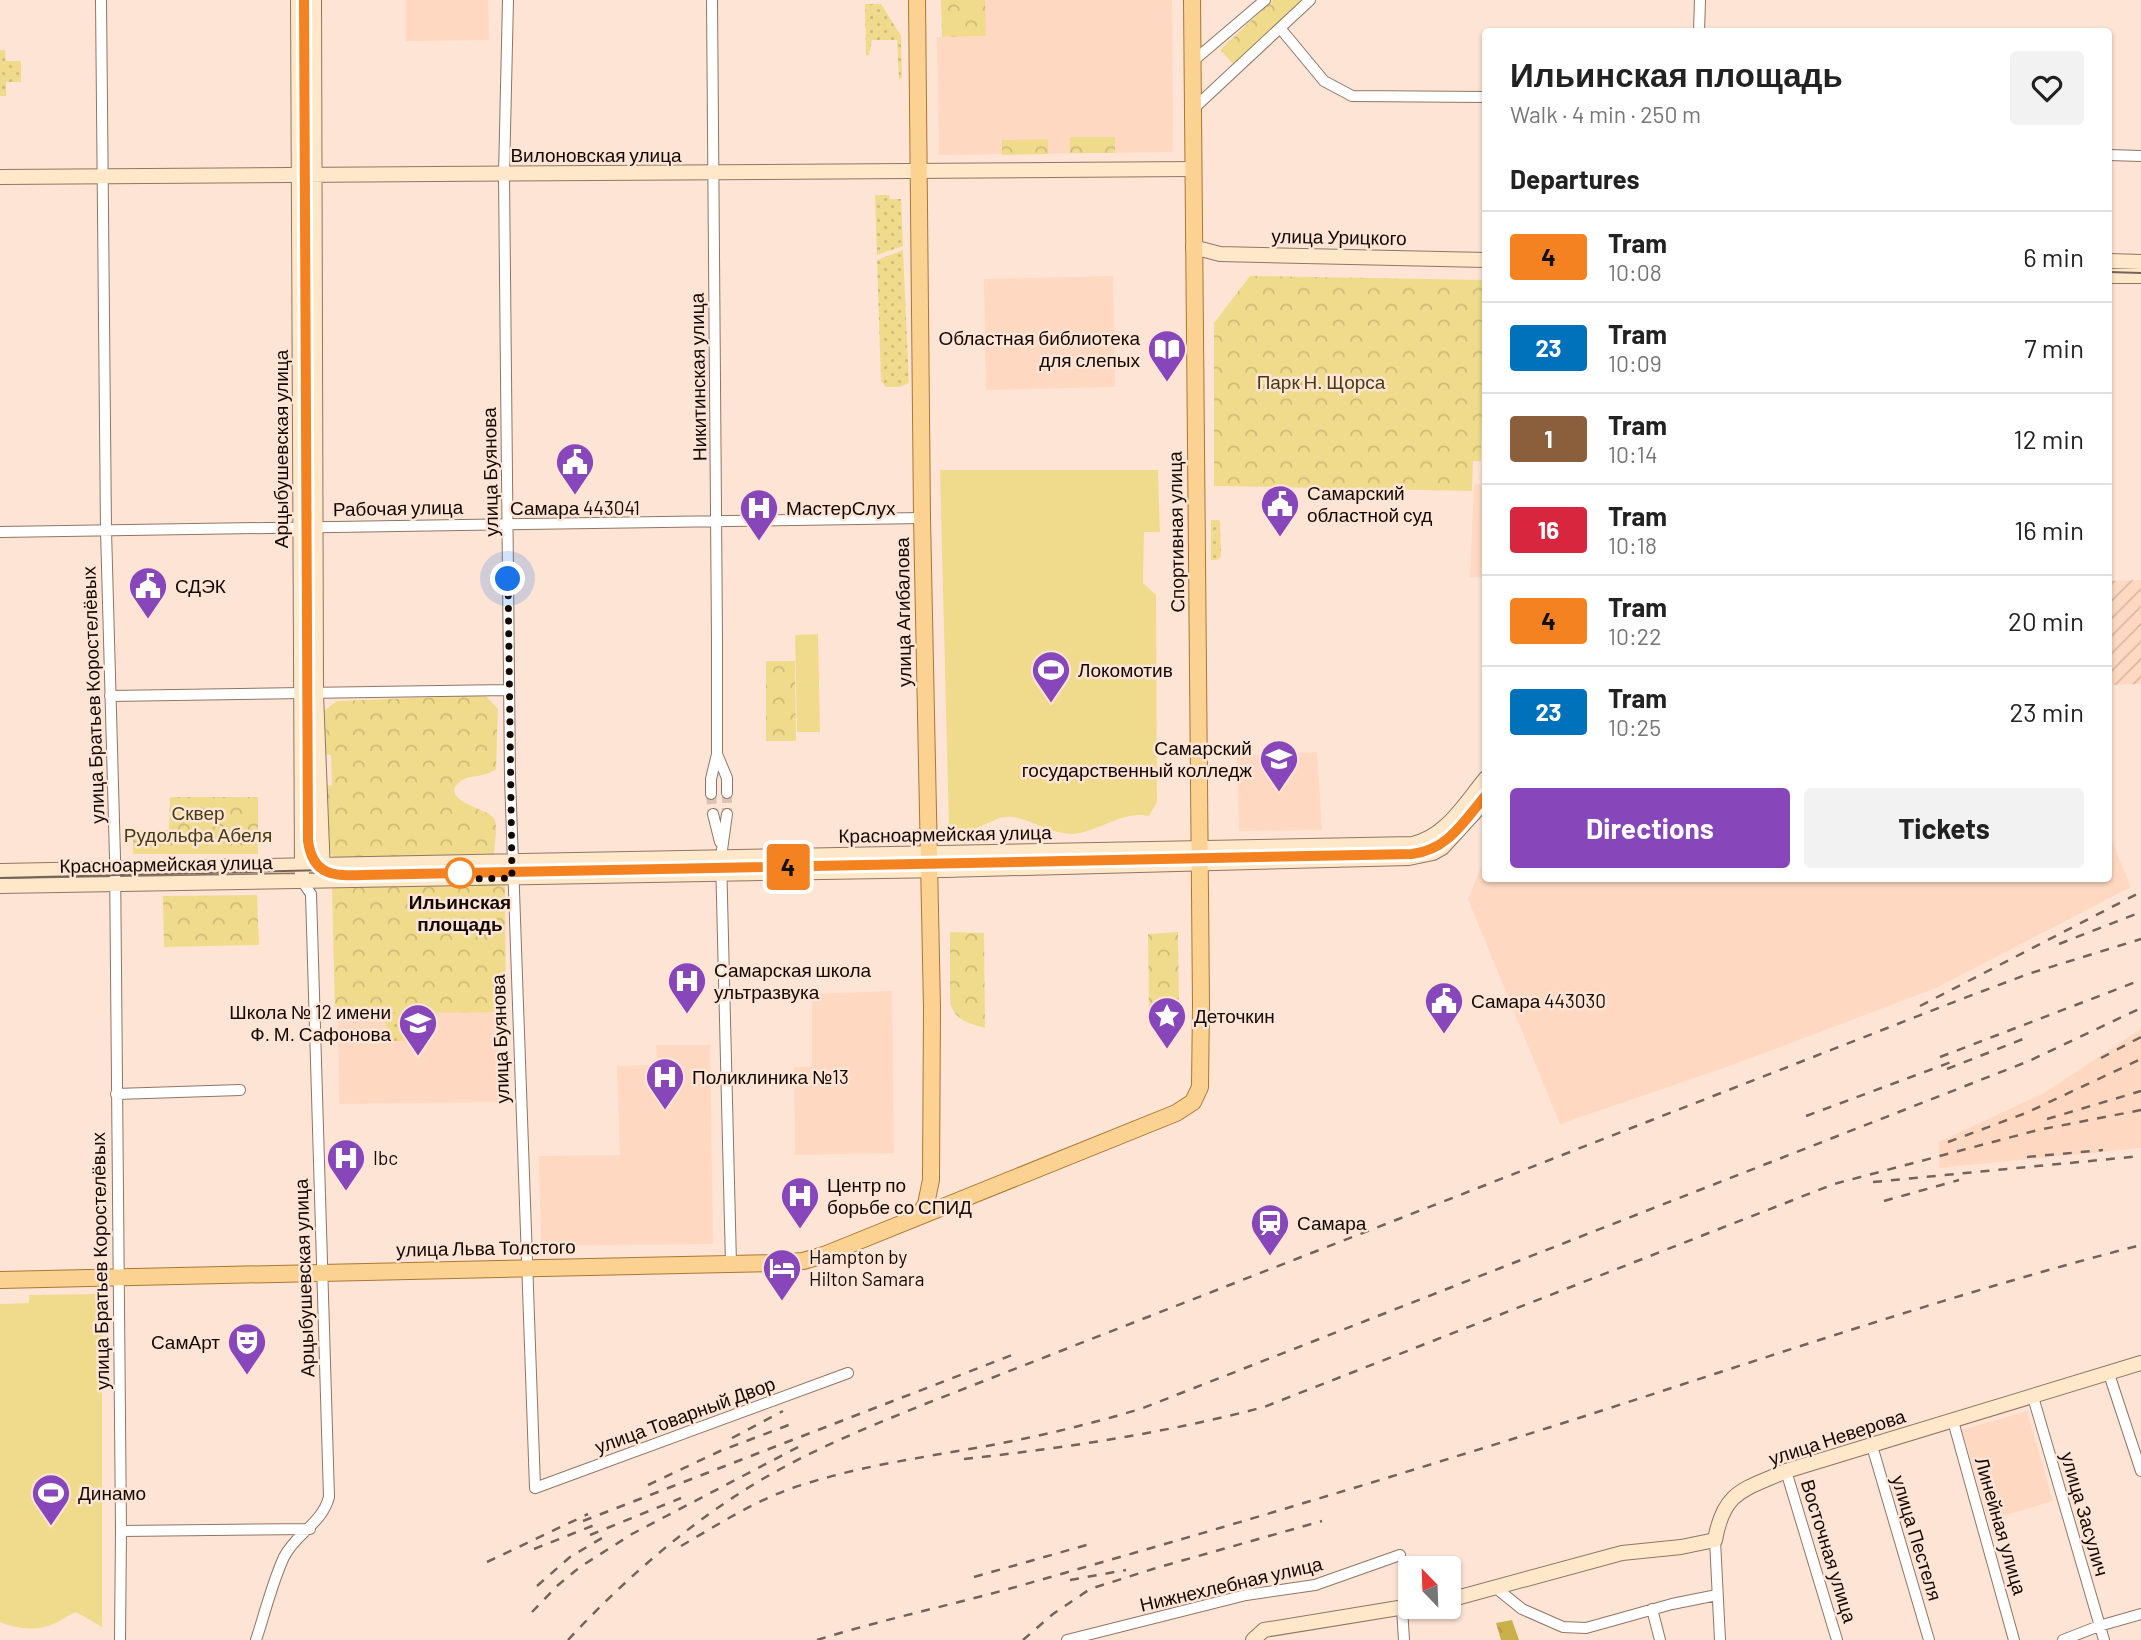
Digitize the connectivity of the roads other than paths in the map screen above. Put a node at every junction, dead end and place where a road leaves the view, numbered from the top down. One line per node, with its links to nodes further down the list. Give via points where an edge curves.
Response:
1 (101, 0): 22 (street, улица Братьев Коростелёвых)
2 (298, 0): 23 (main road, Арцыбушевская улица)
3 (314, 0): 23 (main road, Арцыбушевская улица)
4 (508, 0): 21 (street, улица Буянова)
5 (712, 0): 20 (street, Никитинская улица)
6 (917, 0): 19 (main road, улица Агибалова)
7 (1192, 0): 13 (main road, Спортивная улица)
8 (1265, 0): 13 (street)
9 (1310, 0): 11 (street)
10 (1700, 0): 12 (street)
11 (1279, 28): 14 (street, via 1324,81 1352,96); 15 (street)
12 (1699, 28)
13 (1192, 62): 15 (main road, Спортивная улица)
14 (1482, 97)
15 (1192, 110): 18 (main road, Спортивная улица)
16 (2112, 155): 17 (street)
17 (2141, 156)
18 (1192, 169): 19 (main road, Вилоновская улица); 25 (main road, Спортивная улица)
19 (920, 172): 20 (main road, Вилоновская улица); 31 (main road, улица Агибалова)
20 (713, 174): 21 (main road, Вилоновская улица); 32 (street, Никитинская улица)
21 (504, 175): 23 (main road, Вилоновская улица); 33 (street, улица Буянова)
22 (102, 176): 23 (main road, Вилоновская улица); 24 (main road, Вилоновская улица); 35 (street, улица Братьев Коростелёвых)
23 (307, 176): 34 (main road, Арцыбушевская улица)
24 (0, 177)
25 (1193, 247): 26 (main road, улица Урицкого, via 1220,254); 50 (main road, Спортивная улица)
26 (1482, 260)
27 (2112, 261): 28 (main road)
28 (2141, 262)
29 (2112, 276): 30 (main road)
30 (2141, 276)
31 (922, 518): 32 (street, Рабочая улица); 49 (main road, улица Агибалова)
32 (716, 521): 33 (street, Рабочая улица); 41 (street, Никитинская улица)
33 (508, 524): 34 (street, Рабочая улица); 37 (street, улица Буянова)
34 (309, 527): 35 (street, Рабочая улица); 38 (main road, Арцыбушевская улица); 39 (main road, Арцыбушевская улица)
35 (106, 530): 36 (street, Рабочая улица); 40 (street, улица Братьев Коростелёвых)
36 (0, 531)
37 (508, 690): 39 (street); 51 (street, улица Буянова)
38 (301, 693): 39 (street); 40 (street); 53 (main road, Арцыбушевская улица)
39 (316, 693): 52 (main road, Арцыбушевская улица)
40 (110, 696): 57 (street, улица Братьев Коростелёвых)
41 (717, 754): 43 (street, Никитинская улица, via 727,778); 44 (street, Никитинская улица)
42 (1482, 783): 50 (main road, Красноармейская улица, via 1448,824 1433,837 1412,844)
43 (727, 793)
44 (711, 794)
45 (1482, 805): 50 (main road, Красноармейская улица, via 1450,842 1421,857)
46 (713, 814): 48 (street)
47 (727, 814): 48 (street)
48 (722, 853): 49 (main road, Красноармейская улица); 51 (main road, Красноармейская улица); 56 (street)
49 (929, 853): 50 (main road, Красноармейская улица); 54 (main road, улица Агибалова)
50 (1200, 856): 54 (main road, Красноармейская улица); 66 (main road, Спортивная улица, via 1198,1095 1181,1111)
51 (512, 861): 52 (main road, Красноармейская улица); 58 (street, улица Буянова)
52 (323, 865): 53 (main road, Красноармейская улица); 60 (main road, Арцыбушевская улица)
53 (302, 866): 57 (main road, Красноармейская улица); 59 (main road, Арцыбушевская улица)
54 (929, 870): 56 (main road, Красноармейская улица); 65 (main road, улица Агибалова)
55 (0, 872): 57 (main road, Красноармейская улица)
56 (722, 874): 58 (main road, Красноармейская улица); 68 (street)
57 (115, 877): 59 (main road, Красноармейская улица); 61 (main road, Красноармейская улица); 64 (street, улица Братьев Коростелёвых)
58 (512, 878): 60 (main road, Красноармейская улица); 69 (street, улица Буянова)
59 (302, 881): 60 (main road, Красноармейская улица); 62 (street)
60 (323, 881): 62 (street)
61 (0, 886)
62 (311, 894): 70 (street, Арцыбушевская улица)
63 (240, 1090): 64 (street)
64 (116, 1094): 71 (street, улица Братьев Коростелёвых)
65 (931, 1180): 66 (main road, via 942,1198); 67 (main road, улица Агибалова)
66 (962, 1200): 67 (main road, улица Льва Толстого)
67 (918, 1217): 68 (main road, улица Льва Толстого, via 814,1258)
68 (731, 1264): 69 (main road, улица Льва Толстого)
69 (528, 1268): 70 (main road, улица Льва Толстого); 81 (street, улица Буянова)
70 (323, 1272): 71 (main road, улица Льва Толстого); 82 (street, Арцыбушевская улица, via 329,1497 326,1509)
71 (119, 1277): 72 (main road, улица Льва Толстого); 83 (street, улица Братьев Коростелёвых)
72 (0, 1280)
73 (2141, 1363): 75 (main road, улица Неверова)
74 (848, 1374): 81 (street, улица Товарный Двор)
75 (2109, 1374): 76 (main road, улица Неверова); 80 (street)
76 (2033, 1397): 77 (main road, улица Неверова); 93 (street, улица Засулич)
77 (1953, 1421): 78 (main road, улица Неверова); 105 (street, Линейная улица)
78 (1871, 1446): 79 (main road, улица Неверова); 104 (street, улица Пестеля)
79 (1786, 1471): 84 (main road, улица Неверова, via 1729,1501 1719,1517); 103 (street, Восточная улица)
80 (2141, 1471)
81 (535, 1488)
82 (310, 1529): 83 (street); 96 (street, Арцыбушевская улица, via 285,1556)
83 (121, 1531): 95 (street, улица Братьев Коростелёвых)
84 (1714, 1540): 86 (main road, via 1622,1553); 87 (street)
85 (1399, 1555): 97 (street, Нижнехлебная улица, via 1315,1585 1246,1595)
86 (1496, 1588): 88 (main road); 94 (street, via 1522,1609 1563,1627)
87 (1717, 1595): 90 (street); 102 (street)
88 (1461, 1597)
89 (1398, 1608): 98 (main road, via 1264,1630)
90 (1652, 1609): 94 (street); 101 (street)
91 (2141, 1614): 93 (street)
92 (1406, 1619): 99 (street)
93 (2099, 1626): 106 (street); 107 (street, улица Засулич)
94 (1587, 1628): 100 (street)
95 (120, 1640)
96 (256, 1640)
97 (1067, 1640)
98 (1254, 1640)
99 (1404, 1640)
100 (1590, 1640)
101 (1660, 1640)
102 (1720, 1640)
103 (1837, 1640)
104 (1929, 1640)
105 (2014, 1640)
106 (2063, 1640)
107 (2104, 1640)

